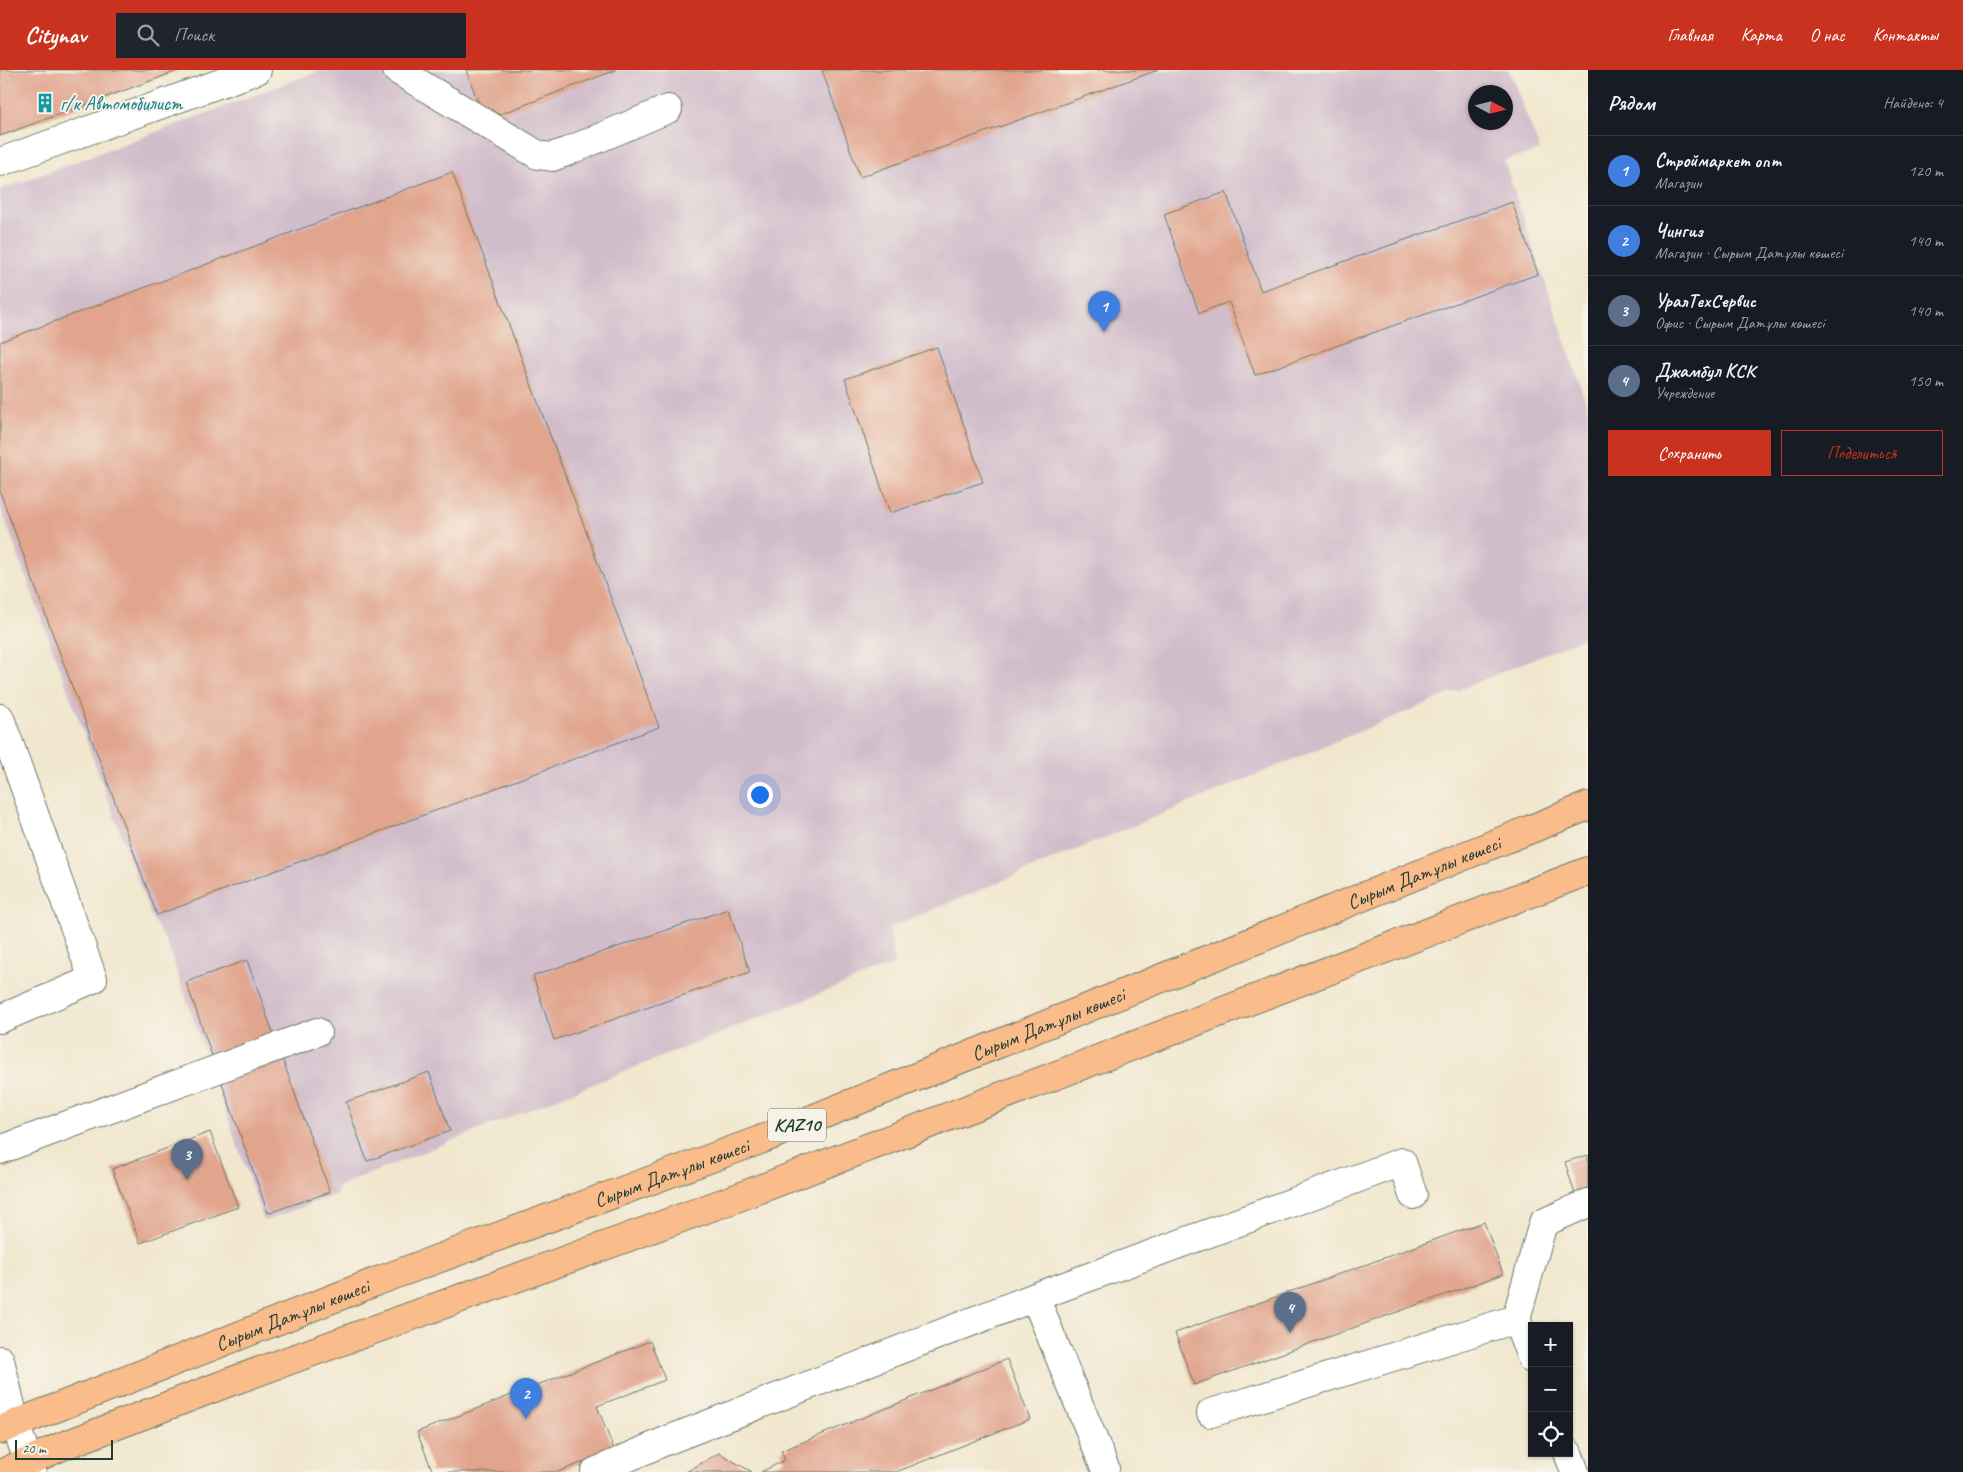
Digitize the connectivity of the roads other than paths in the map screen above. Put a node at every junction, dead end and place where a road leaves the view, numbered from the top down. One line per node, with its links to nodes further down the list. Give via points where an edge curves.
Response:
1 (257, 70): 4 (street)
2 (397, 70): 3 (street, via 538,156 552,157 566,152)
3 (668, 109)
4 (0, 162)
5 (0, 718): 8 (street, via 94,979)
6 (1588, 806): 18 (highway, Сырым Датұлы көшесі / KAZ10, via 760,1140 375,1282)
7 (1588, 871): 20 (highway, Сырым Датұлы көшесі / KAZ10, via 740,1197 60,1447)
8 (0, 1019)
9 (316, 1032): 10 (street)
10 (0, 1150)
11 (1413, 1195): 13 (street, via 1402,1162)
12 (1588, 1203): 14 (street, via 1542,1223)
13 (1035, 1297): 21 (street); 22 (street, via 663,1442)
14 (1516, 1319): 15 (street); 17 (street)
15 (1528, 1349)
16 (0, 1360): 18 (street)
17 (1211, 1413)
18 (8, 1426): 20 (street)
19 (1569, 1457): 23 (street)
20 (22, 1469)
21 (1108, 1471)
22 (595, 1472)
23 (1575, 1472)

